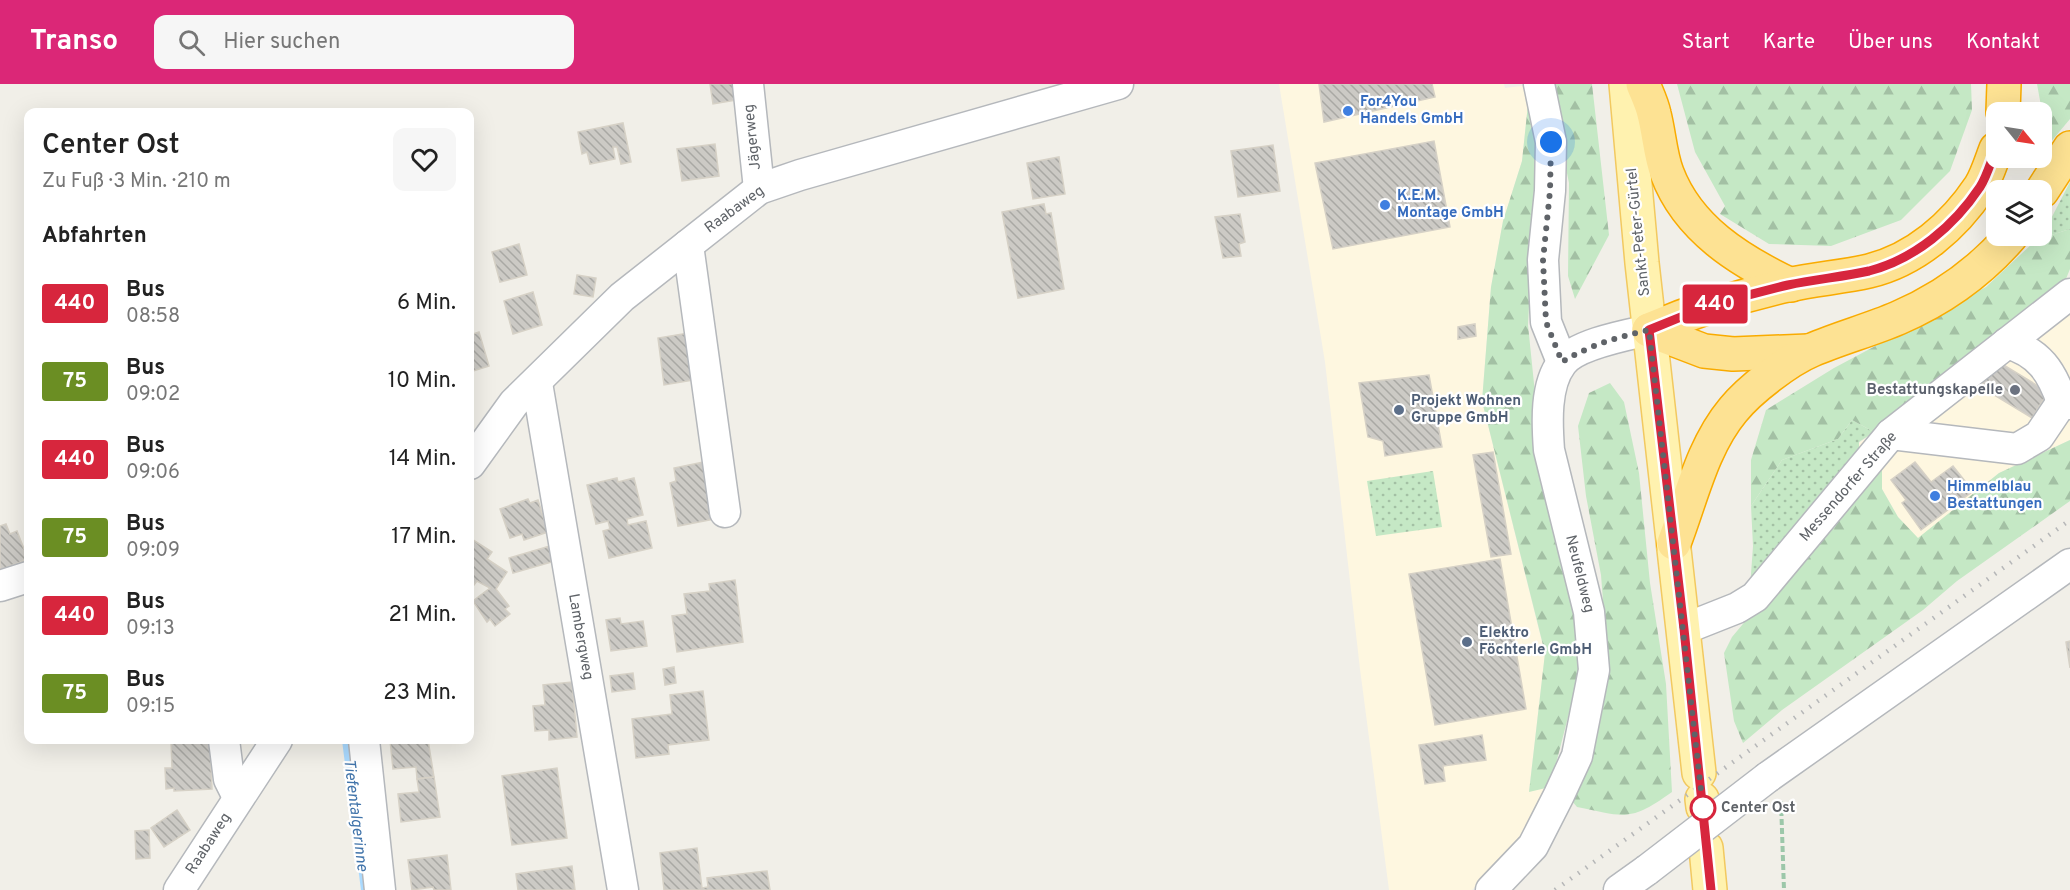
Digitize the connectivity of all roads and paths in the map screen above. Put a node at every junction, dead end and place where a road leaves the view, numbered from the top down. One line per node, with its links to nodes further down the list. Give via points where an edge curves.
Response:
1 (748, 84): 11 (street, Jägerweg)
2 (1118, 84): 11 (street, Raabaweg)
3 (1539, 84): 19 (street, via 1551,142 1543,260 1546,322)
4 (1626, 84): 16 (main road, Sankt-Peter-Gürtel)
5 (1643, 84): 14 (highway, via 1654,113 1666,173 1681,200 1709,235 1727,250)
6 (2004, 84): 7 (highway)
7 (2003, 102)
8 (2070, 148): 10 (highway)
9 (1988, 168): 14 (highway, via 1981,185 1961,211 1936,237 1903,259 1870,270)
10 (2049, 180)
11 (759, 189): 12 (street, Raabaweg)
12 (688, 245): 20 (street, Raabaweg, via 622,297); 24 (street)
13 (2002, 246): 18 (highway, via 1950,292 1898,318)
14 (1791, 285): 16 (highway, via 1698,309)
15 (2070, 294): 17 (street, Messendorfer Straße)
16 (1649, 330): 18 (highway, via 1704,351); 19 (street, via 1614,338); 25 (main road, Sankt-Peter-Gürtel)
17 (2007, 343): 21 (street, via 2039,358); 22 (street, Messendorfer Straße)
18 (1809, 351): 25 (highway, via 1755,389 1733,410 1707,452)
19 (1562, 362): 40 (street, Neufeldweg, via 1550,398 1549,450 1590,612 1594,670 1577,756 1559,795 1533,846)
20 (537, 383): 23 (street, Raabaweg, via 514,403); 39 (street, Lambergweg)
21 (2066, 403): 22 (street, via 2039,436 2017,449)
22 (1891, 434): 29 (street, Messendorfer Straße, via 1755,597)
23 (474, 458)
24 (725, 512)
25 (1674, 543): 29 (main road, Sankt-Peter-Gürtel)
26 (2070, 564): 33 (street)
27 (24, 578): 28 (street)
28 (0, 586)
29 (1684, 629): 34 (main road, Sankt-Peter-Gürtel)
30 (225, 744): 35 (street, Raabaweg, via 229,779)
31 (274, 744): 35 (street, Raabaweg)
32 (364, 744): 38 (street)
33 (1771, 775): 41 (street, bridge); 43 (path, via 1781,794)
34 (1701, 793)
35 (238, 797): 37 (street, Raabaweg)
36 (1707, 848): 42 (main road)
37 (179, 890)
38 (381, 890)
39 (623, 890)
40 (1491, 890)
41 (1619, 890)
42 (1710, 890)
43 (1784, 890)

